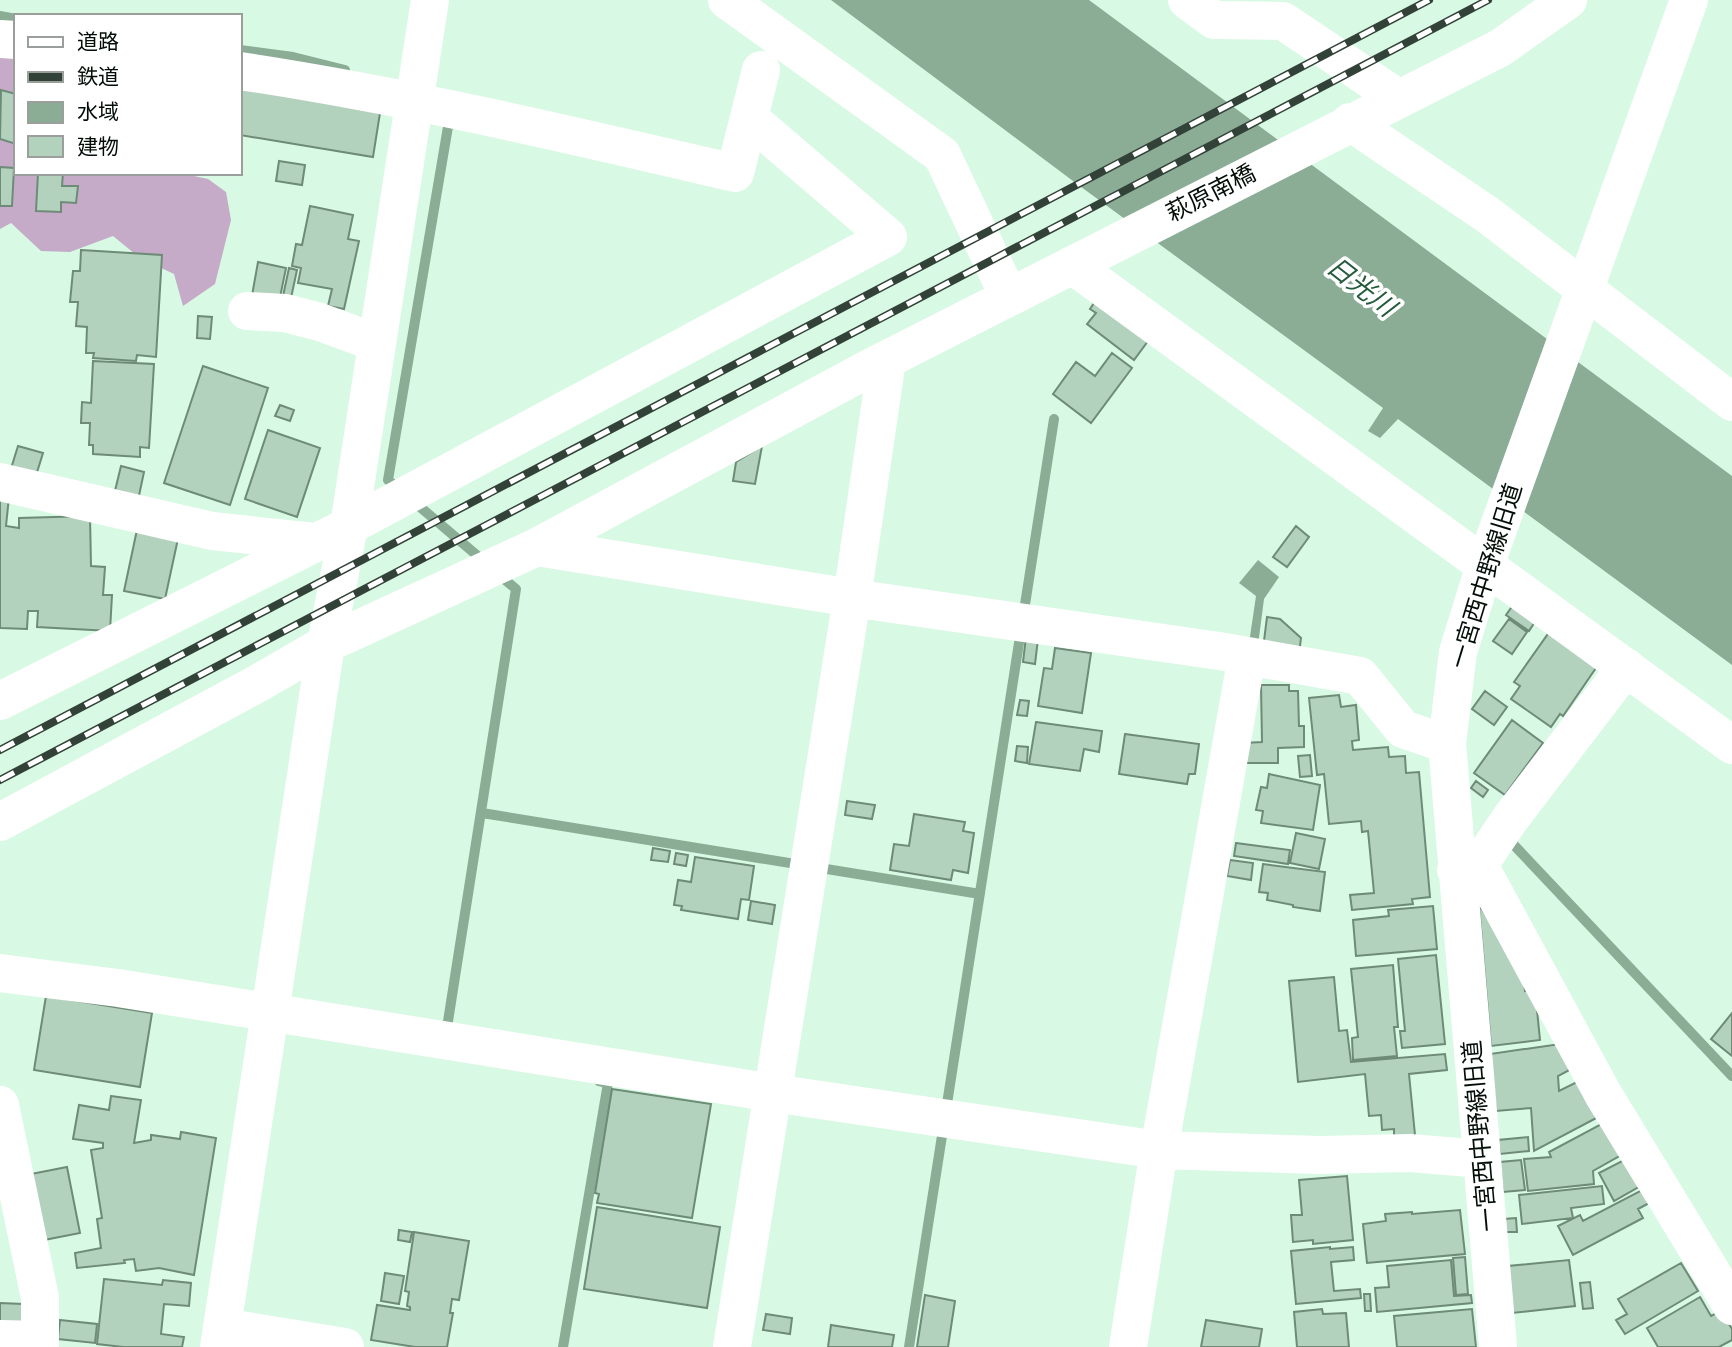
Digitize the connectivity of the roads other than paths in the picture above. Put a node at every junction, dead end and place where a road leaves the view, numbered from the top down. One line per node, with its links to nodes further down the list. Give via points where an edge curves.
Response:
1 (430, 0): 9 (street)
2 (727, 0): 14 (street, via 942,155)
3 (1187, 0): 8 (street, via 1214,20 1283,21)
4 (1567, 0): 8 (street, 萩原南橋, via 1500,48)
5 (1689, 0): 13 (street, 一宮西中野線旧道)
6 (761, 70): 10 (street)
7 (242, 71): 9 (street)
8 (1398, 98): 11 (street, 萩原南橋)
9 (413, 102): 10 (street, via 735,173); 16 (street)
10 (749, 118): 20 (street, via 888,237)
11 (1350, 122): 12 (street, 萩原南橋); 13 (street, via 1488,215)
12 (1072, 265): 14 (street, 萩原南橋); 23 (street)
13 (1585, 289): 18 (street); 23 (street, 一宮西中野線旧道)
14 (1009, 297): 17 (street, 萩原南橋)
15 (247, 311): 16 (street, via 285,313)
16 (377, 344): 20 (street)
17 (887, 360): 22 (street, 萩原南橋); 24 (street)
18 (1732, 402)
19 (0, 482): 21 (street, via 212,531)
20 (349, 526): 21 (street); 25 (street)
21 (314, 542): 28 (street)
22 (537, 547): 24 (street); 25 (street, 萩原南橋)
23 (1485, 565): 27 (street); 29 (street, 一宮西中野線旧道, via 1458,652)
24 (852, 598): 26 (street); 35 (street)
25 (326, 645): 31 (street, 萩原南橋); 34 (street)
26 (1247, 656): 29 (street, via 1360,676 1403,730); 37 (street)
27 (1626, 667): 30 (street); 32 (street)
28 (0, 701)
29 (1447, 744): 32 (street, 一宮西中野線旧道)
30 (1732, 745)
31 (0, 822)
32 (1468, 867): 38 (street, 一宮西中野線旧道); 39 (street)
33 (0, 973): 34 (street)
34 (270, 1013): 35 (street); 40 (street)
35 (773, 1093): 37 (street); 44 (street)
36 (0, 1105): 42 (street, via 40,1298)
37 (1159, 1150): 38 (street, via 1410,1153); 45 (street)
38 (1482, 1159): 46 (street, 一宮西中野線旧道)
39 (1732, 1307)
40 (220, 1337): 43 (street)
41 (0, 1339): 42 (street)
42 (39, 1344)
43 (345, 1347)
44 (732, 1347)
45 (1128, 1347)
46 (1498, 1347)

